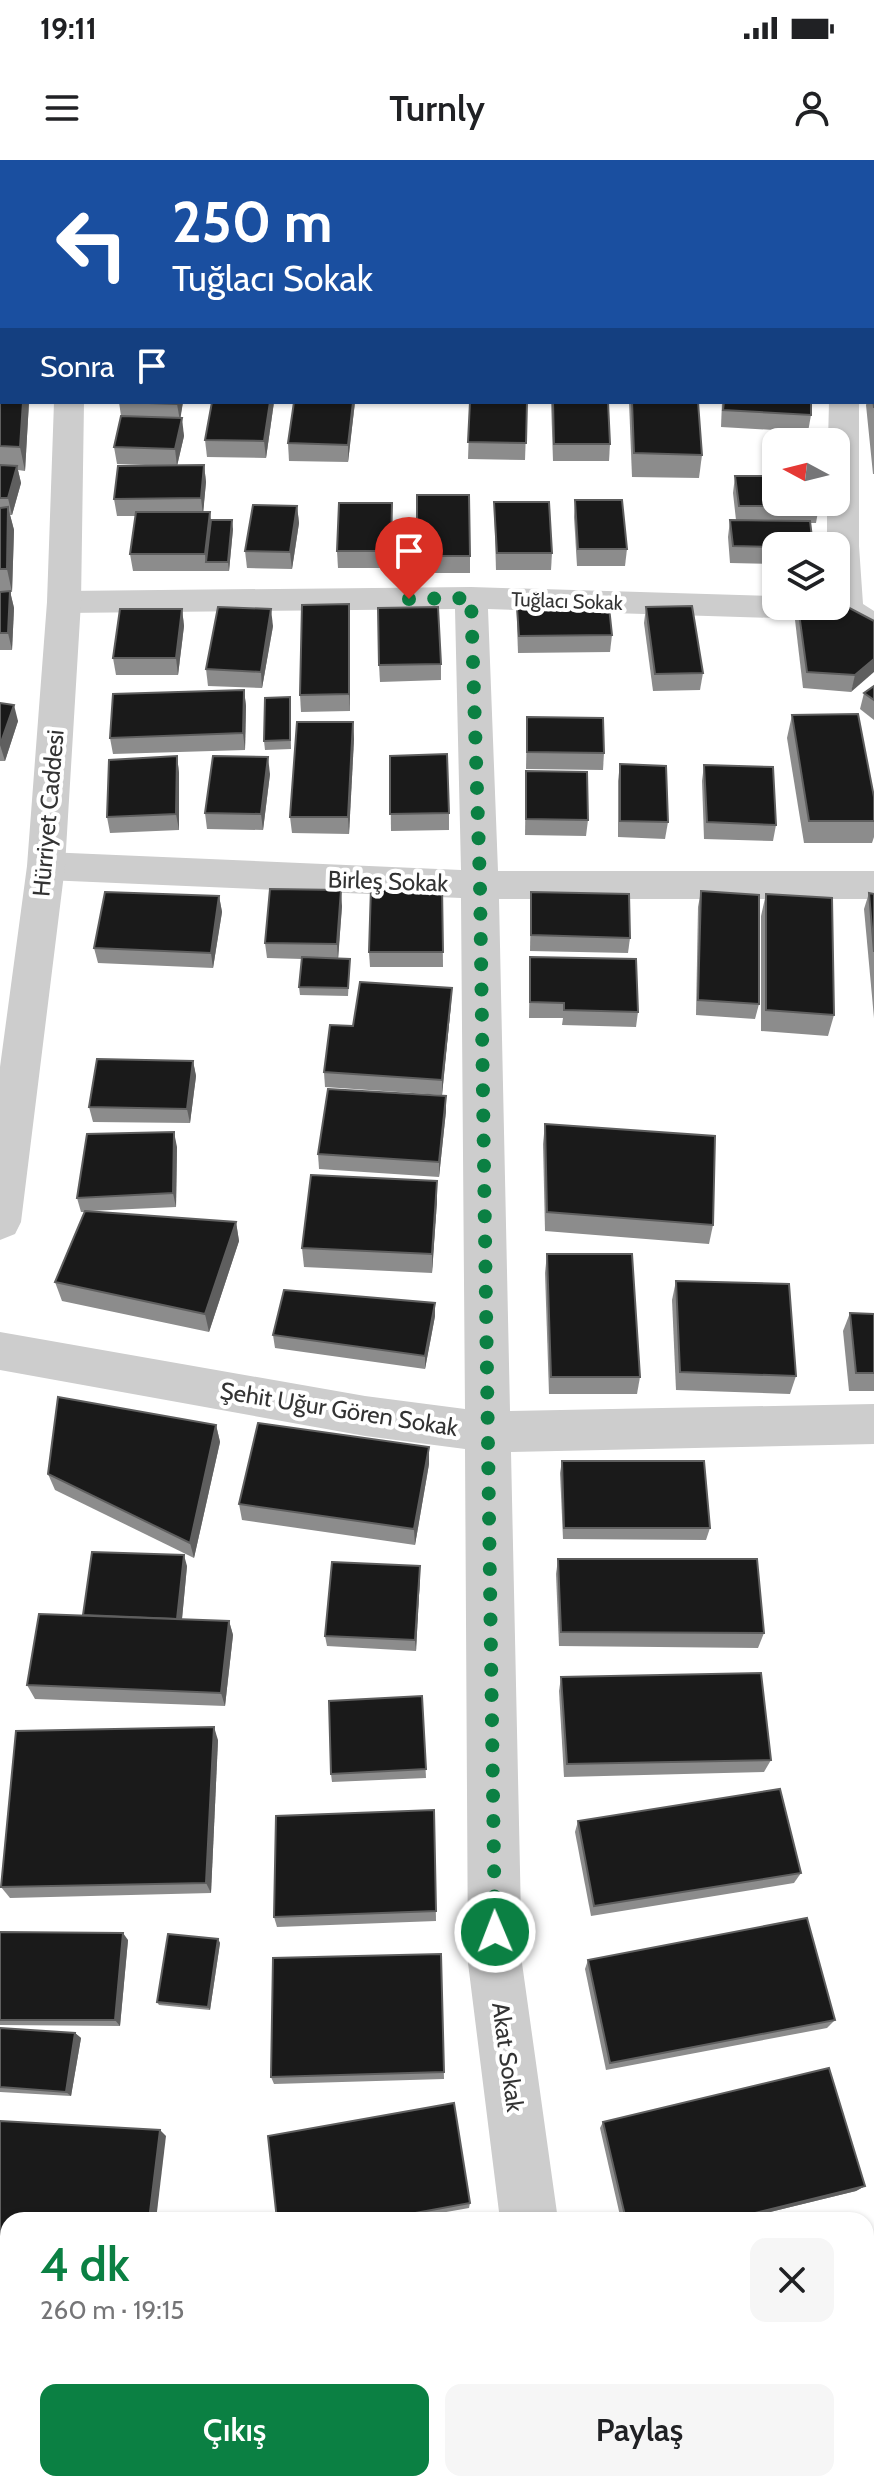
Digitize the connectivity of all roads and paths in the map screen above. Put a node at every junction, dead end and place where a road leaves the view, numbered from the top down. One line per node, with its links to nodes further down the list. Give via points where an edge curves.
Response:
1 (69, 404): 4 (street, Hürriyet Caddesi)
2 (844, 404): 5 (street, via 843,546)
3 (471, 598): 4 (street, Tuğlacı Sokak); 5 (street, Tuğlacı Sokak); 7 (street, Akat Sokak)
4 (64, 602): 6 (street, Hürriyet Caddesi)
5 (860, 617)
6 (46, 866): 7 (street, Birleş Sokak); 9 (street, Hürriyet Caddesi)
7 (480, 885): 8 (street, Birleş Sokak); 12 (street, Akat Sokak)
8 (874, 885)
9 (0, 1222)
10 (0, 1351): 12 (street, Şehit Uğur Gören Sokak, via 365,1416)
11 (874, 1424): 12 (street, Şehit Uğur Gören Sokak)
12 (486, 1432): 13 (street, Akat Sokak, via 495,1963)
13 (528, 2212)

